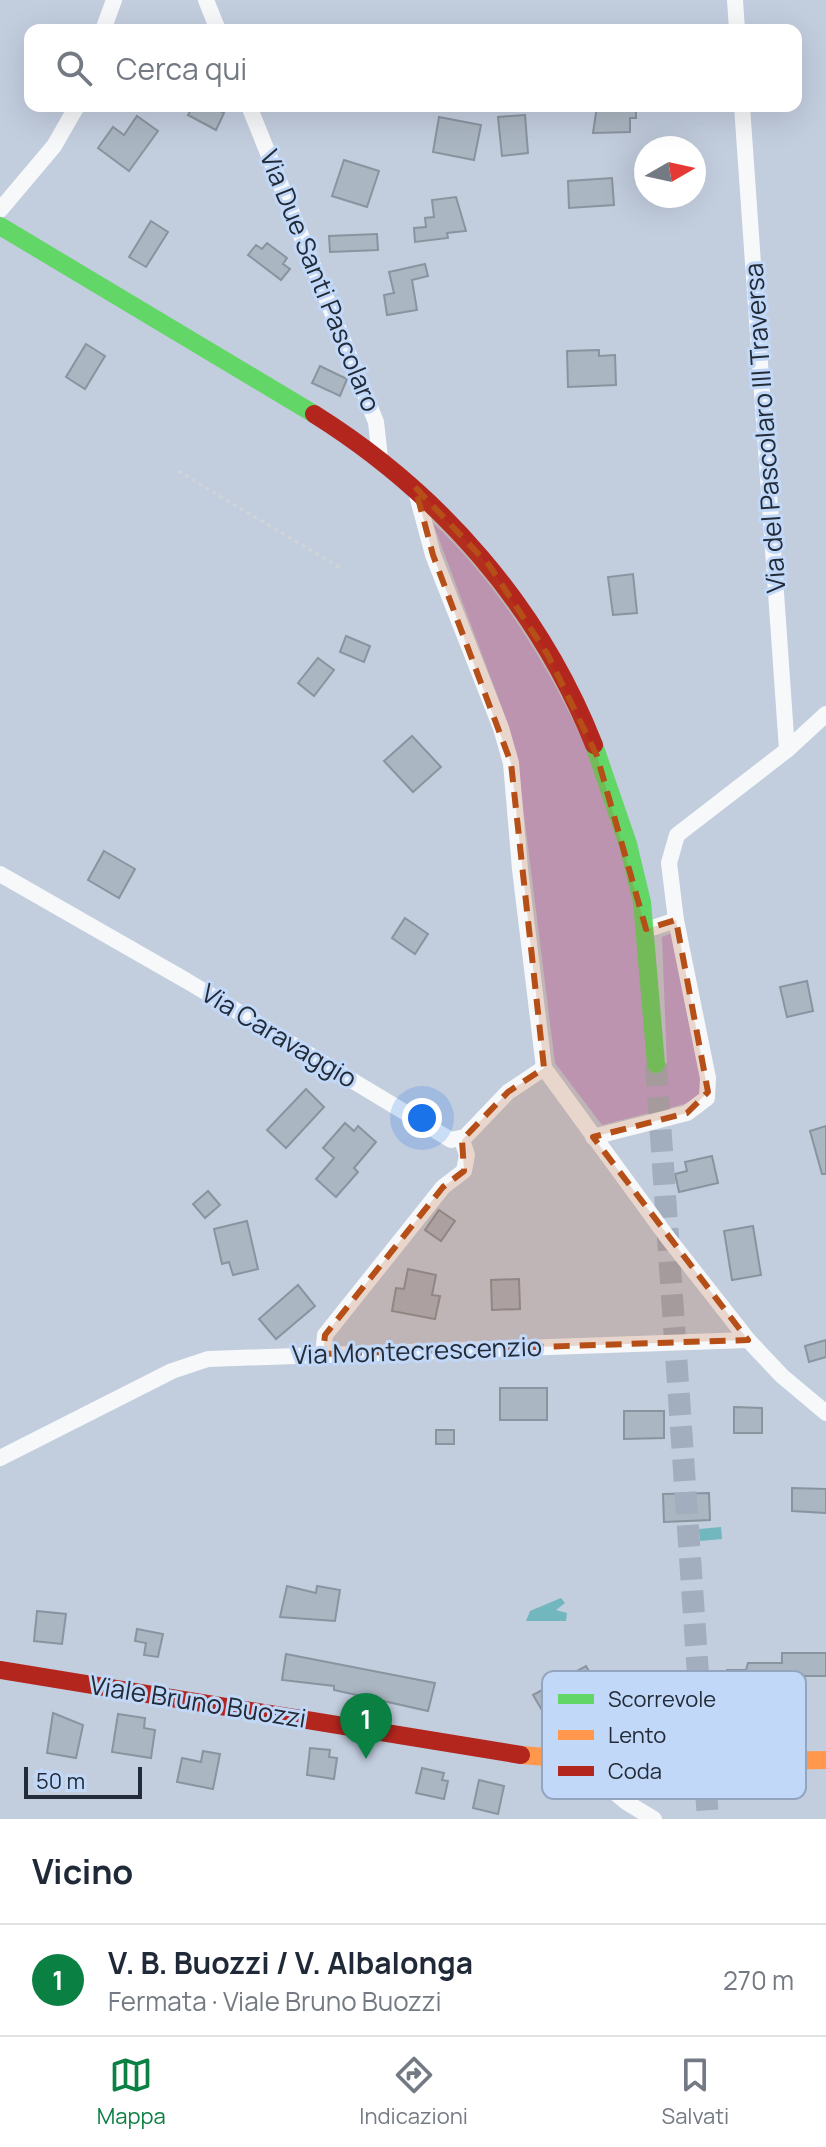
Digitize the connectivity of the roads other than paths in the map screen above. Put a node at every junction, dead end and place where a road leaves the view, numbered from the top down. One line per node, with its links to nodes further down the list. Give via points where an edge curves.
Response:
1 (114, 0): 4 (street)
2 (206, 0): 5 (street)
3 (735, 0): 6 (street)
4 (105, 24)
5 (216, 24)
6 (737, 24)
7 (74, 112): 11 (street)
8 (251, 112): 14 (street, Via Due Santi Pascolaro, via 376,422)
9 (742, 112): 17 (street, Via del Pascolaro III Traversa)
10 (0, 189): 11 (street)
11 (18, 189): 12 (street)
12 (0, 210)
13 (0, 226): 14 (main road)
14 (380, 458): 15 (main road)
15 (415, 487): 20 (main road, via 489,565 555,667 614,800); 22 (street, via 433,555 511,763)
16 (826, 714): 17 (street)
17 (787, 750): 19 (street, via 689,822 674,839 669,863)
18 (0, 874): 24 (street, Via Caravaggio, via 448,1138)
19 (676, 920): 20 (street); 23 (street, via 708,1078 707,1098 678,1117)
20 (646, 930): 21 (main road)
21 (656, 1064)
22 (544, 1068): 23 (street); 24 (street, via 508,1092)
23 (593, 1137): 25 (street)
24 (462, 1140): 26 (street, via 467,1155 464,1171 443,1187 325,1335)
25 (748, 1340): 26 (street, Via Montecrescenzio); 27 (street)
26 (323, 1354): 28 (street, Via Montecrescenzio, via 223,1358 188,1365)
27 (826, 1413)
28 (0, 1458)
29 (0, 1670): 30 (main road, Viale Bruno Buozzi)
30 (542, 1758)
31 (806, 1760): 32 (main road, Viale Bruno Buozzi)
32 (826, 1760)
33 (622, 1799): 34 (street)
34 (654, 1819)

